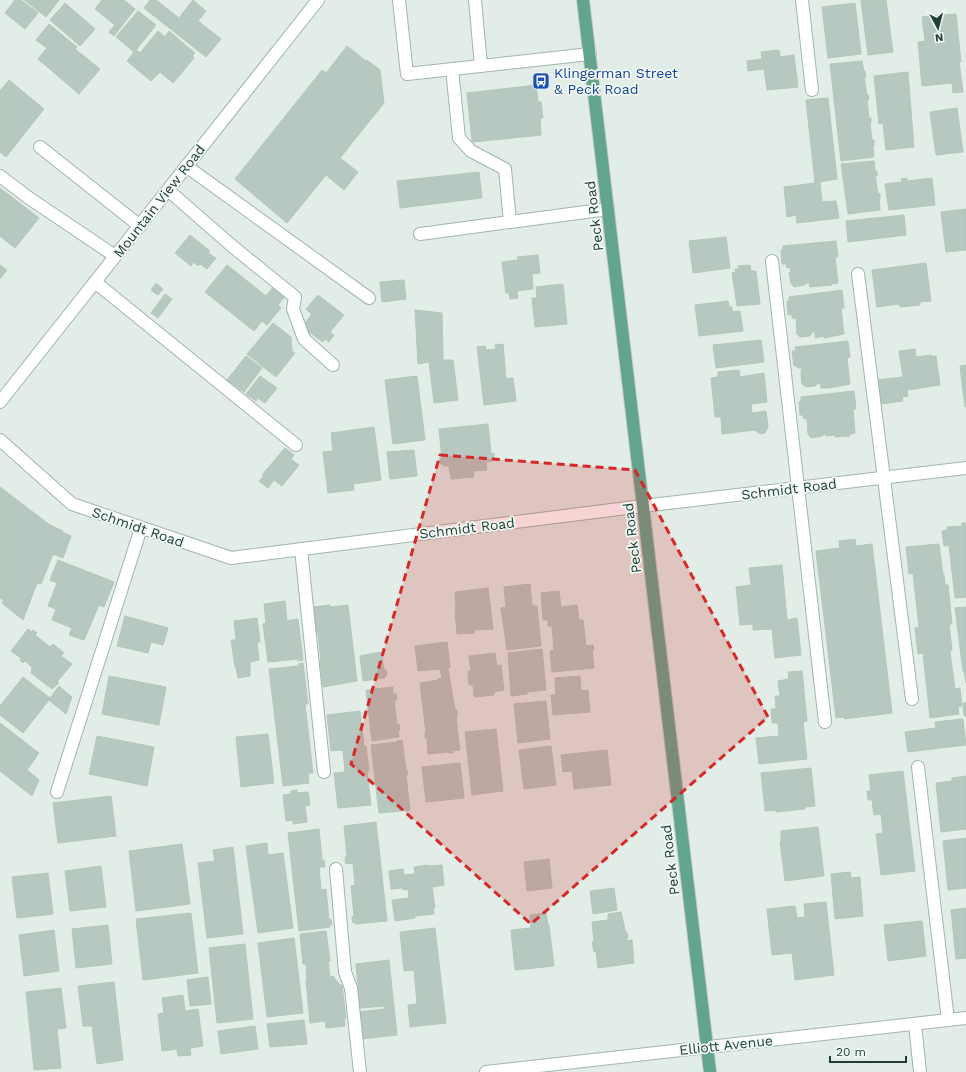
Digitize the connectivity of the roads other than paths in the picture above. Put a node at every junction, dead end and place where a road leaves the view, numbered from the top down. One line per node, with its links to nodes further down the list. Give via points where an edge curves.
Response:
1 (318, 0): 11 (street, Mountain View Road)
2 (399, 0): 8 (street, via 407,74)
3 (475, 0): 7 (street)
4 (583, 0): 6 (main road, Peck Road)
5 (802, 0): 9 (street)
6 (590, 54): 7 (street); 14 (main road, Peck Road)
7 (481, 66): 8 (street)
8 (452, 69): 15 (street, via 459,138 471,151 505,169)
9 (812, 90)
10 (40, 147): 16 (street)
11 (186, 166): 13 (street, Mountain View Road); 22 (street)
12 (0, 176): 18 (street)
13 (168, 190): 16 (street, Mountain View Road); 23 (street, via 295,297 293,309 304,339)
14 (608, 209): 15 (street); 30 (main road, Peck Road)
15 (510, 222): 17 (street)
16 (140, 226): 18 (street, Mountain View Road)
17 (420, 234)
18 (115, 256): 21 (street, Mountain View Road)
19 (772, 261): 29 (street)
20 (858, 274): 28 (street)
21 (95, 282): 24 (street, Mountain View Road); 26 (street)
22 (370, 298)
23 (333, 365)
24 (0, 402)
25 (0, 440): 31 (street, Schmidt Road, via 72,504)
26 (296, 445)
27 (966, 468): 28 (street, Schmidt Road)
28 (884, 478): 29 (street, Schmidt Road); 33 (street)
29 (798, 488): 30 (street, Schmidt Road); 34 (street)
30 (643, 506): 32 (street, Schmidt Road); 42 (main road, Peck Road)
31 (141, 528): 32 (street, Schmidt Road, via 231,558); 37 (street)
32 (301, 549): 36 (street)
33 (912, 699)
34 (825, 722)
35 (918, 767): 40 (street)
36 (324, 772)
37 (57, 792)
38 (336, 869): 43 (street, via 345,972 351,988)
39 (966, 1018): 40 (street, Elliott Avenue)
40 (948, 1020): 41 (street, Elliott Avenue)
41 (914, 1024): 42 (street, Elliott Avenue); 46 (street)
42 (708, 1048): 44 (street, Elliott Avenue); 45 (main road, Peck Road)
43 (360, 1072)
44 (486, 1072)
45 (710, 1072)
46 (920, 1072)

